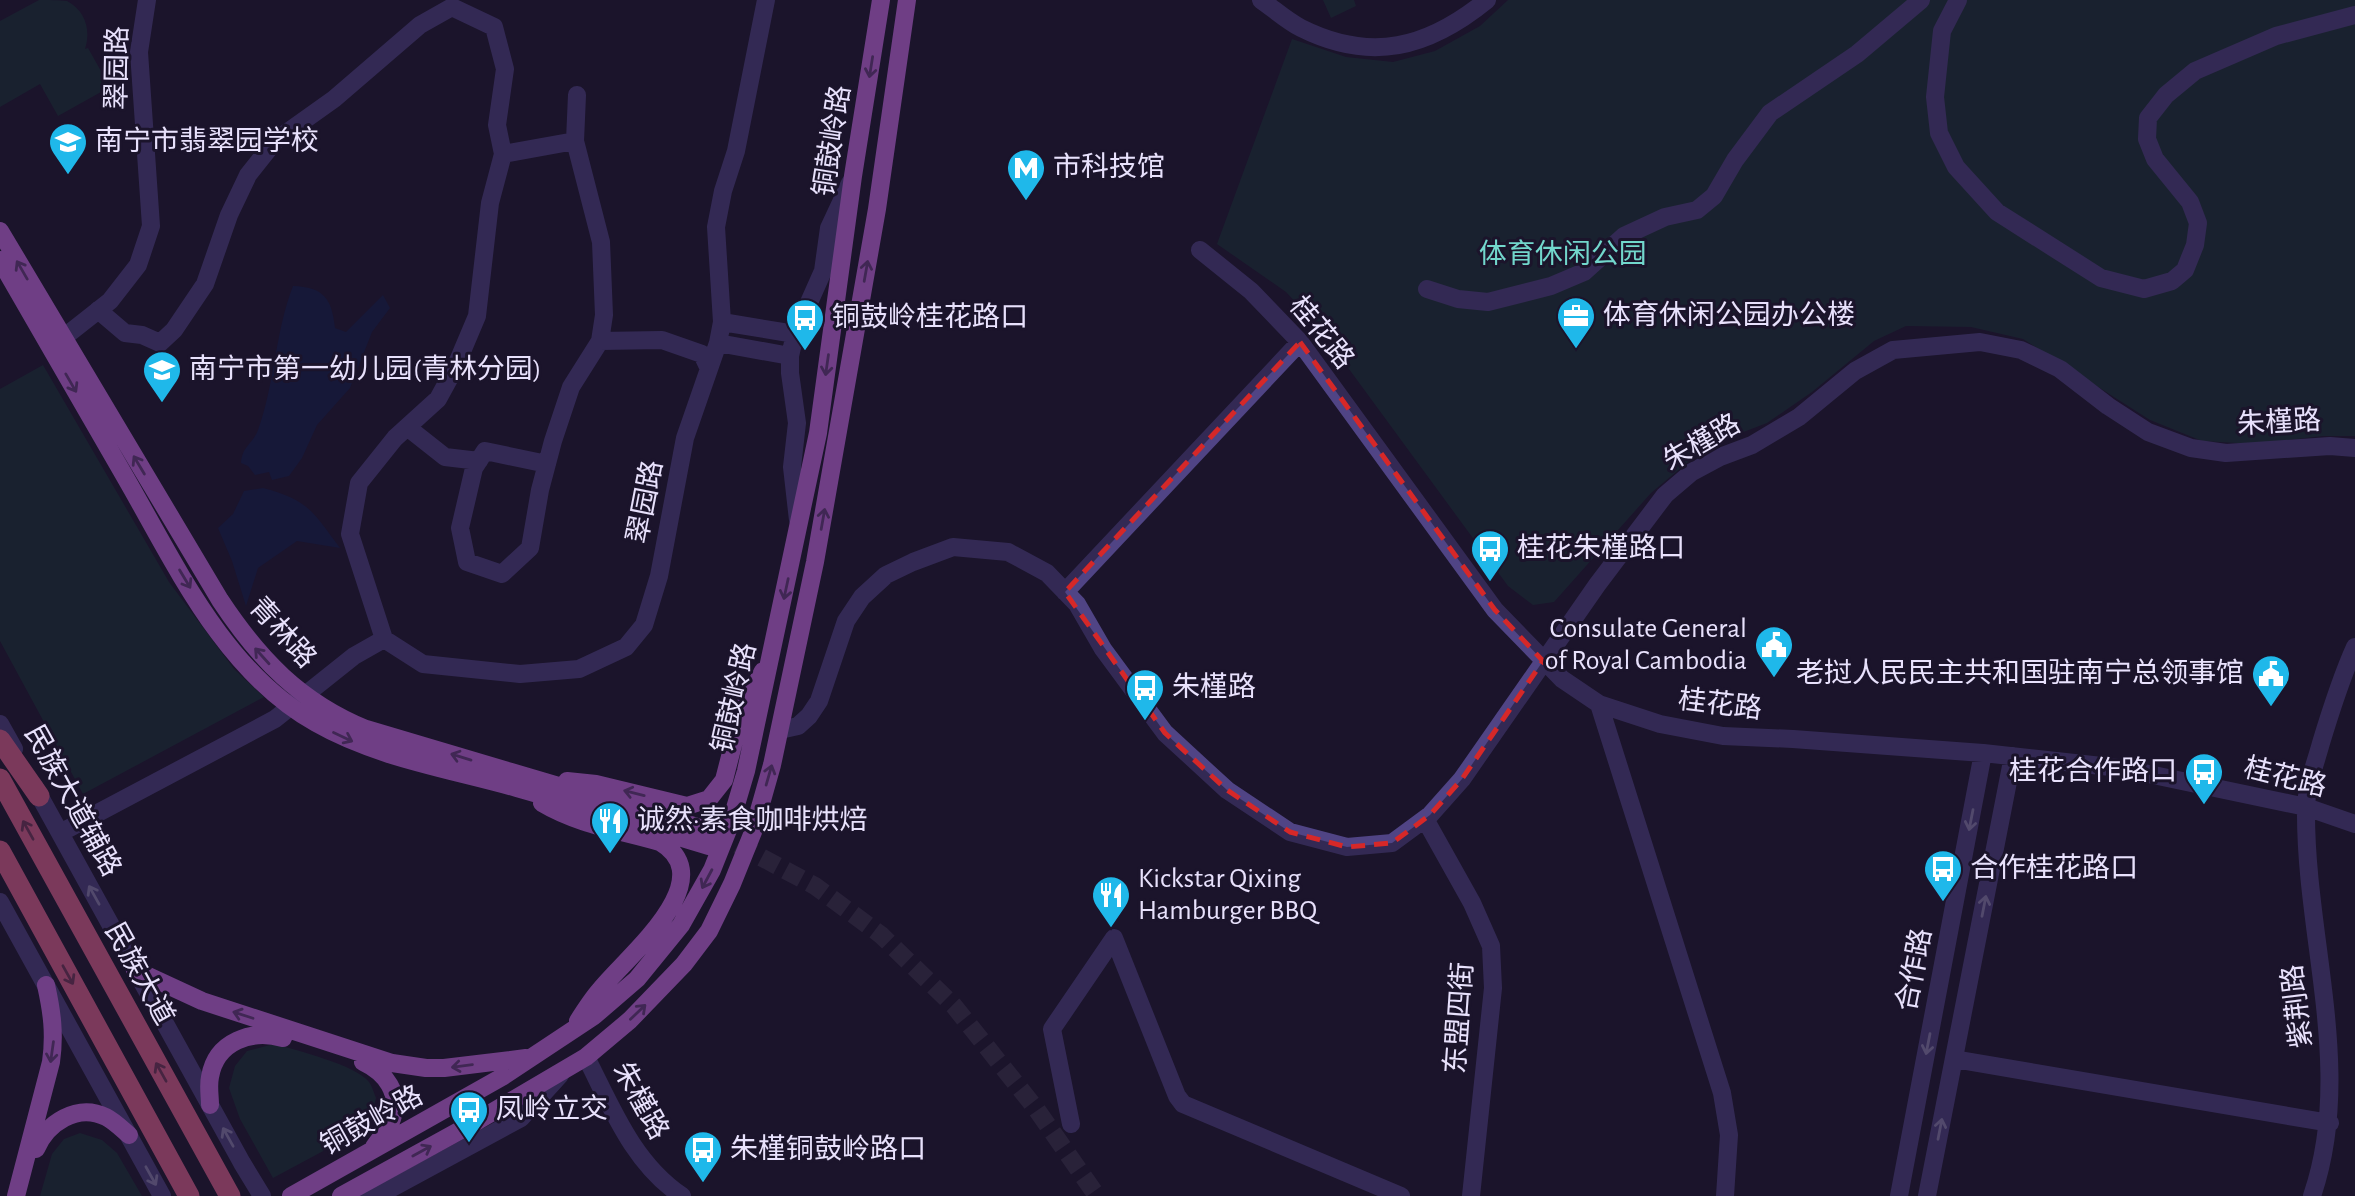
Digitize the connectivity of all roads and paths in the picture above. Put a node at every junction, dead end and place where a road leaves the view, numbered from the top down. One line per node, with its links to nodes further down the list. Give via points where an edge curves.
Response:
1 (147, 0): 18 (street, 翠园路, via 139,52 150,226 138,265)
2 (766, 0): 19 (street, 翠园路, via 716,227)
3 (881, 0): 13 (main road, 铜鼓岭路, one-way to 13)
4 (907, 0): 40 (main road, 铜鼓岭路, one-way to 4, via 815,562 872,236)
5 (1261, 0): 6 (street, via 1298,27 1334,43 1375,49 1418,41 1460,22)
6 (1487, 0)
7 (1921, 0): 17 (street, via 1857,54 1770,114 1714,196 1697,210 1665,217 1624,236 1584,272 1551,286 1488,302)
8 (1958, 0): 9 (street, via 1942,31 1935,97 1939,133 1956,167 1997,212 2101,278 2144,289 2172,281 2185,270 2198,223 2190,202 2155,159 2147,139 2148,118 2166,95 2195,71 2276,36)
9 (2355, 15)
10 (577, 95): 11 (street)
11 (575, 141): 12 (street); 22 (street, via 601,242 604,315)
12 (503, 154): 18 (street, via 497,125 505,69 494,27 452,6 419,26 334,99 275,141 248,175 205,284 160,343 125,332); 27 (street, via 490,202 477,316 438,399)
13 (853, 176): 20 (street, via 829,228 823,271); 31 (main road, 铜鼓岭路, one-way to 31, via 818,433)
14 (0, 231): 21 (main road, 青林路, one-way to 14)
15 (1200, 250): 23 (street, 桂花路, via 1251,291)
16 (0, 260): 21 (main road, 青林路)
17 (1427, 289)
18 (98, 310): 21 (street, 翠园路)
19 (722, 322): 20 (street); 24 (street, 翠园路)
20 (794, 334): 25 (street)
21 (56, 341): 37 (main road, 青林路, via 174,560 216,628 264,685)
22 (600, 341): 26 (street, via 662,340 702,354); 30 (street, via 571,387)
23 (1300, 342): 32 (street); 36 (street, 桂花路, via 1495,610)
24 (718, 343): 25 (street); 26 (street, 翠园路)
25 (790, 356): 31 (street, via 797,423 792,467)
26 (709, 369): 33 (street, 翠园路, via 685,438 659,576 644,625 626,647 579,668 520,674 423,664)
27 (407, 427): 29 (street, via 445,457); 33 (street, via 359,483 350,534)
28 (2355, 448): 36 (street, 朱槿路, via 2226,453 2191,448 2148,432 2060,369 2021,351 1980,342 1894,350 1855,371 1799,417 1692,472 1665,495)
29 (479, 461): 30 (street, via 485,451); 30 (street, via 460,528 467,562 502,574 530,548)
30 (547, 464)
31 (799, 526): 35 (main road, 铜鼓岭路, one-way to 35)
32 (1065, 592): 40 (street, 朱槿路, via 1047,573 1008,552 953,547 886,575 862,597 846,621 819,701 809,716 798,726); 48 (street, 朱槿路, via 1165,733 1227,790 1290,832 1347,847 1392,843)
33 (384, 639): 37 (street, via 354,656)
34 (2355, 647): 47 (street, via 2313,768)
35 (773, 652): 45 (main road, one-way to 45, via 742,710 724,780 709,799 687,806 596,784); 56 (main road, 铜鼓岭路, one-way to 56, via 746,771 712,870 681,925 637,979)
36 (1543, 661): 38 (street, 桂花路); 48 (street, 朱槿路, via 1462,779)
37 (297, 701): 45 (main road, 青林路, via 337,734 375,750); 50 (street, via 275,719)
38 (1599, 704): 42 (street, 桂花路, via 1660,724 1723,736); 79 (street, via 1722,1093 1729,1135)
39 (0, 724): 46 (street, 民族大道辅路)
40 (780, 730): 57 (main road, 铜鼓岭路, one-way to 40, via 657,994 709,931 753,832)
41 (0, 740): 46 (highway)
42 (1983, 753): 43 (street, 桂花路); 80 (street, 合作路, one-way to 80)
43 (2013, 756): 47 (street, 桂花路, via 2120,768); 59 (street, one-way to 43)
44 (0, 779): 71 (highway, 民族大道, one-way to 44)
45 (526, 783): 51 (main road, 青林路); 56 (main road, via 563,815 660,842 670,849 679,867 680,884 671,905)
46 (39, 796): 50 (street, 民族大道辅路)
47 (2306, 807): 49 (street, 桂花路); 62 (street, 紫荆路, via 2309,888 2330,1042)
48 (1424, 819): 78 (street, 东盟四街, via 1491,946 1493,988)
49 (2355, 824)
50 (60, 832): 54 (street, 民族大道辅路, one-way to 50)
51 (712, 839)
52 (0, 851): 70 (highway, one-way to 70)
53 (0, 902): 55 (street)
54 (135, 970): 58 (main road, one-way to 54, via 444,1068 392,1063 202,1001); 61 (street, 民族大道辅路)
55 (46, 985): 64 (street); 67 (main road, one-way to 67, via 54,1021 51,1062)
56 (571, 1031): 58 (main road, 铜鼓岭路)
57 (586, 1057): 60 (main road, 铜鼓岭路); 76 (street, 朱槿路, via 634,1149 663,1183)
58 (530, 1058): 65 (main road, 铜鼓岭路)
59 (1954, 1059): 62 (street); 81 (street, one-way to 59)
60 (562, 1072): 66 (main road, 铜鼓岭路, one-way to 60); 75 (street, via 522,1118 390,1189)
61 (210, 1105): 65 (main road, via 210,1077 230,1045 258,1033 284,1038 362,1061 389,1080 392,1121); 72 (street, 民族大道辅路, one-way to 61)
62 (2330, 1123): 82 (street, 紫荆路)
63 (1071, 1124): 77 (street, via 1052,1030 1114,938 1184,1104)
64 (129, 1135): 68 (main road, via 107,1117 95,1114 61,1118 40,1139); 69 (street, one-way to 69)
65 (371, 1151): 73 (main road, 铜鼓岭路)
66 (382, 1174): 74 (main road, 铜鼓岭路); 75 (main road)
67 (16, 1196)
68 (24, 1196)
69 (162, 1196)
70 (189, 1196)
71 (230, 1196)
72 (262, 1196)
73 (292, 1196)
74 (341, 1196)
75 (359, 1196)
76 (682, 1196)
77 (1401, 1196)
78 (1471, 1196)
79 (1725, 1196)
80 (1899, 1196)
81 (1927, 1196)
82 (2312, 1196)

